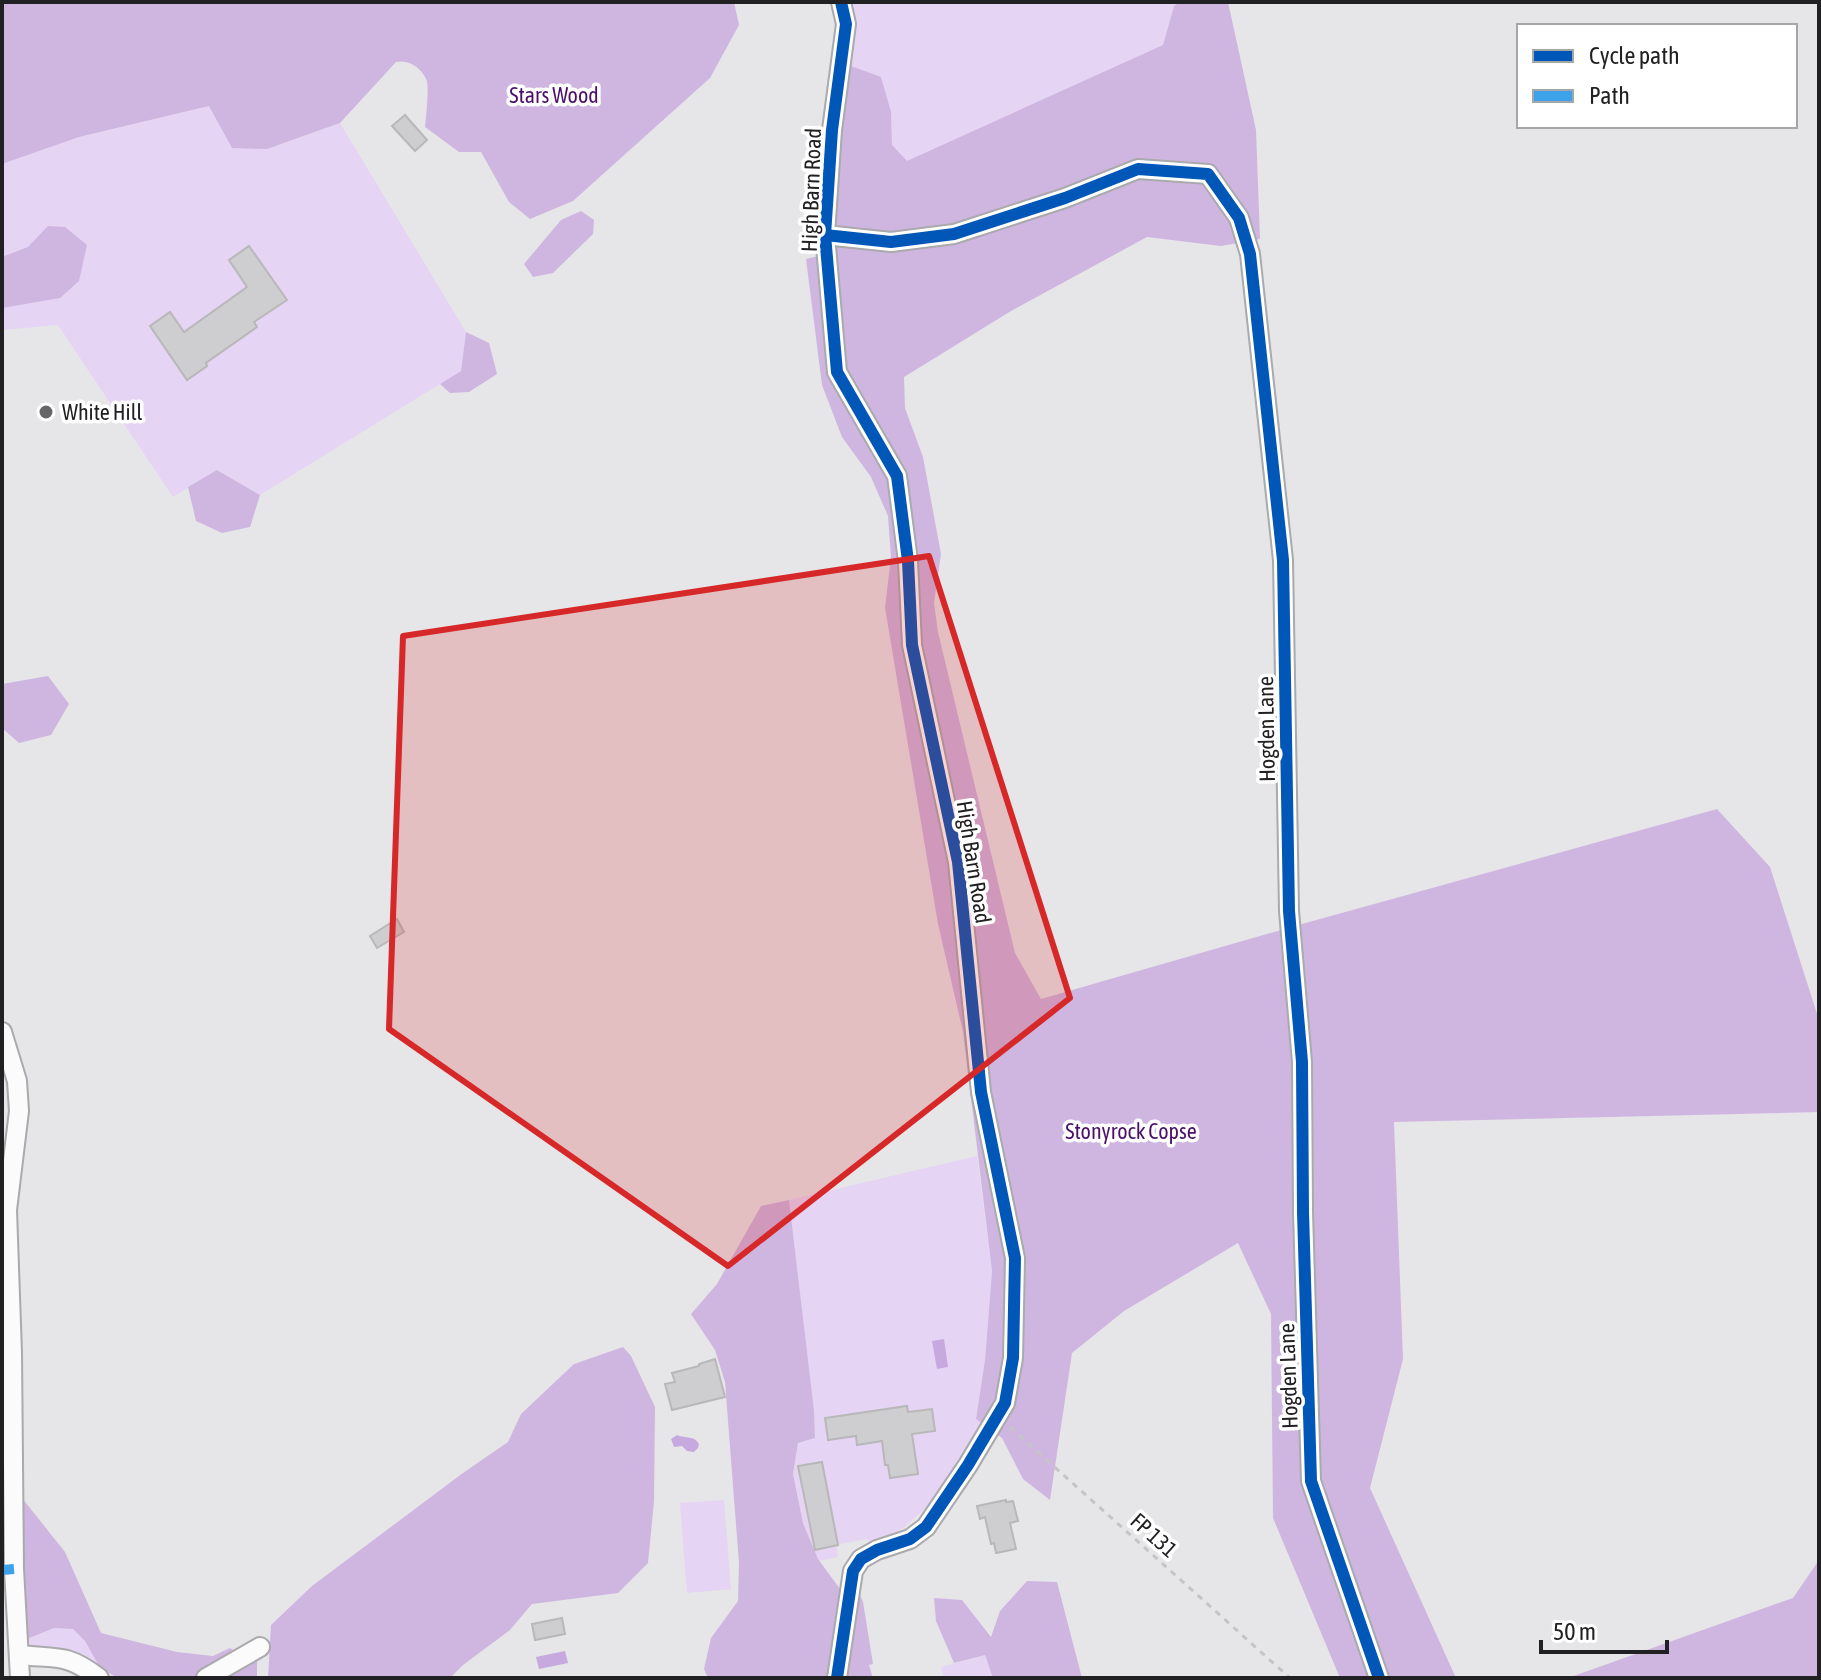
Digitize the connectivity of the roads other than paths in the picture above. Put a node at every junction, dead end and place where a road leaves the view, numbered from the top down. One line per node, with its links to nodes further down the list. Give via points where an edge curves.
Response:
1 (841, 2): 2 (street, High Barn Road, via 846,24)
2 (825, 235): 9 (street, High Barn Road, via 837,372 897,476 912,645 958,862 981,1092 1015,1258 1013,1358 1005,1403 926,1527 861,1559 853,1571); 10 (street, Hogden Lane, via 891,242 954,234 1138,169 1208,174 1239,218 1250,254 1283,560 1289,911 1302,1062 1311,1481)
3 (2, 1032): 5 (street, via 17,1081 19,1111 7,1210)
4 (260, 1647): 8 (street)
5 (19, 1655): 6 (street); 7 (street, via 62,1657)
6 (20, 1678)
7 (99, 1678)
8 (206, 1678)
9 (837, 1678)
10 (1379, 1678)

